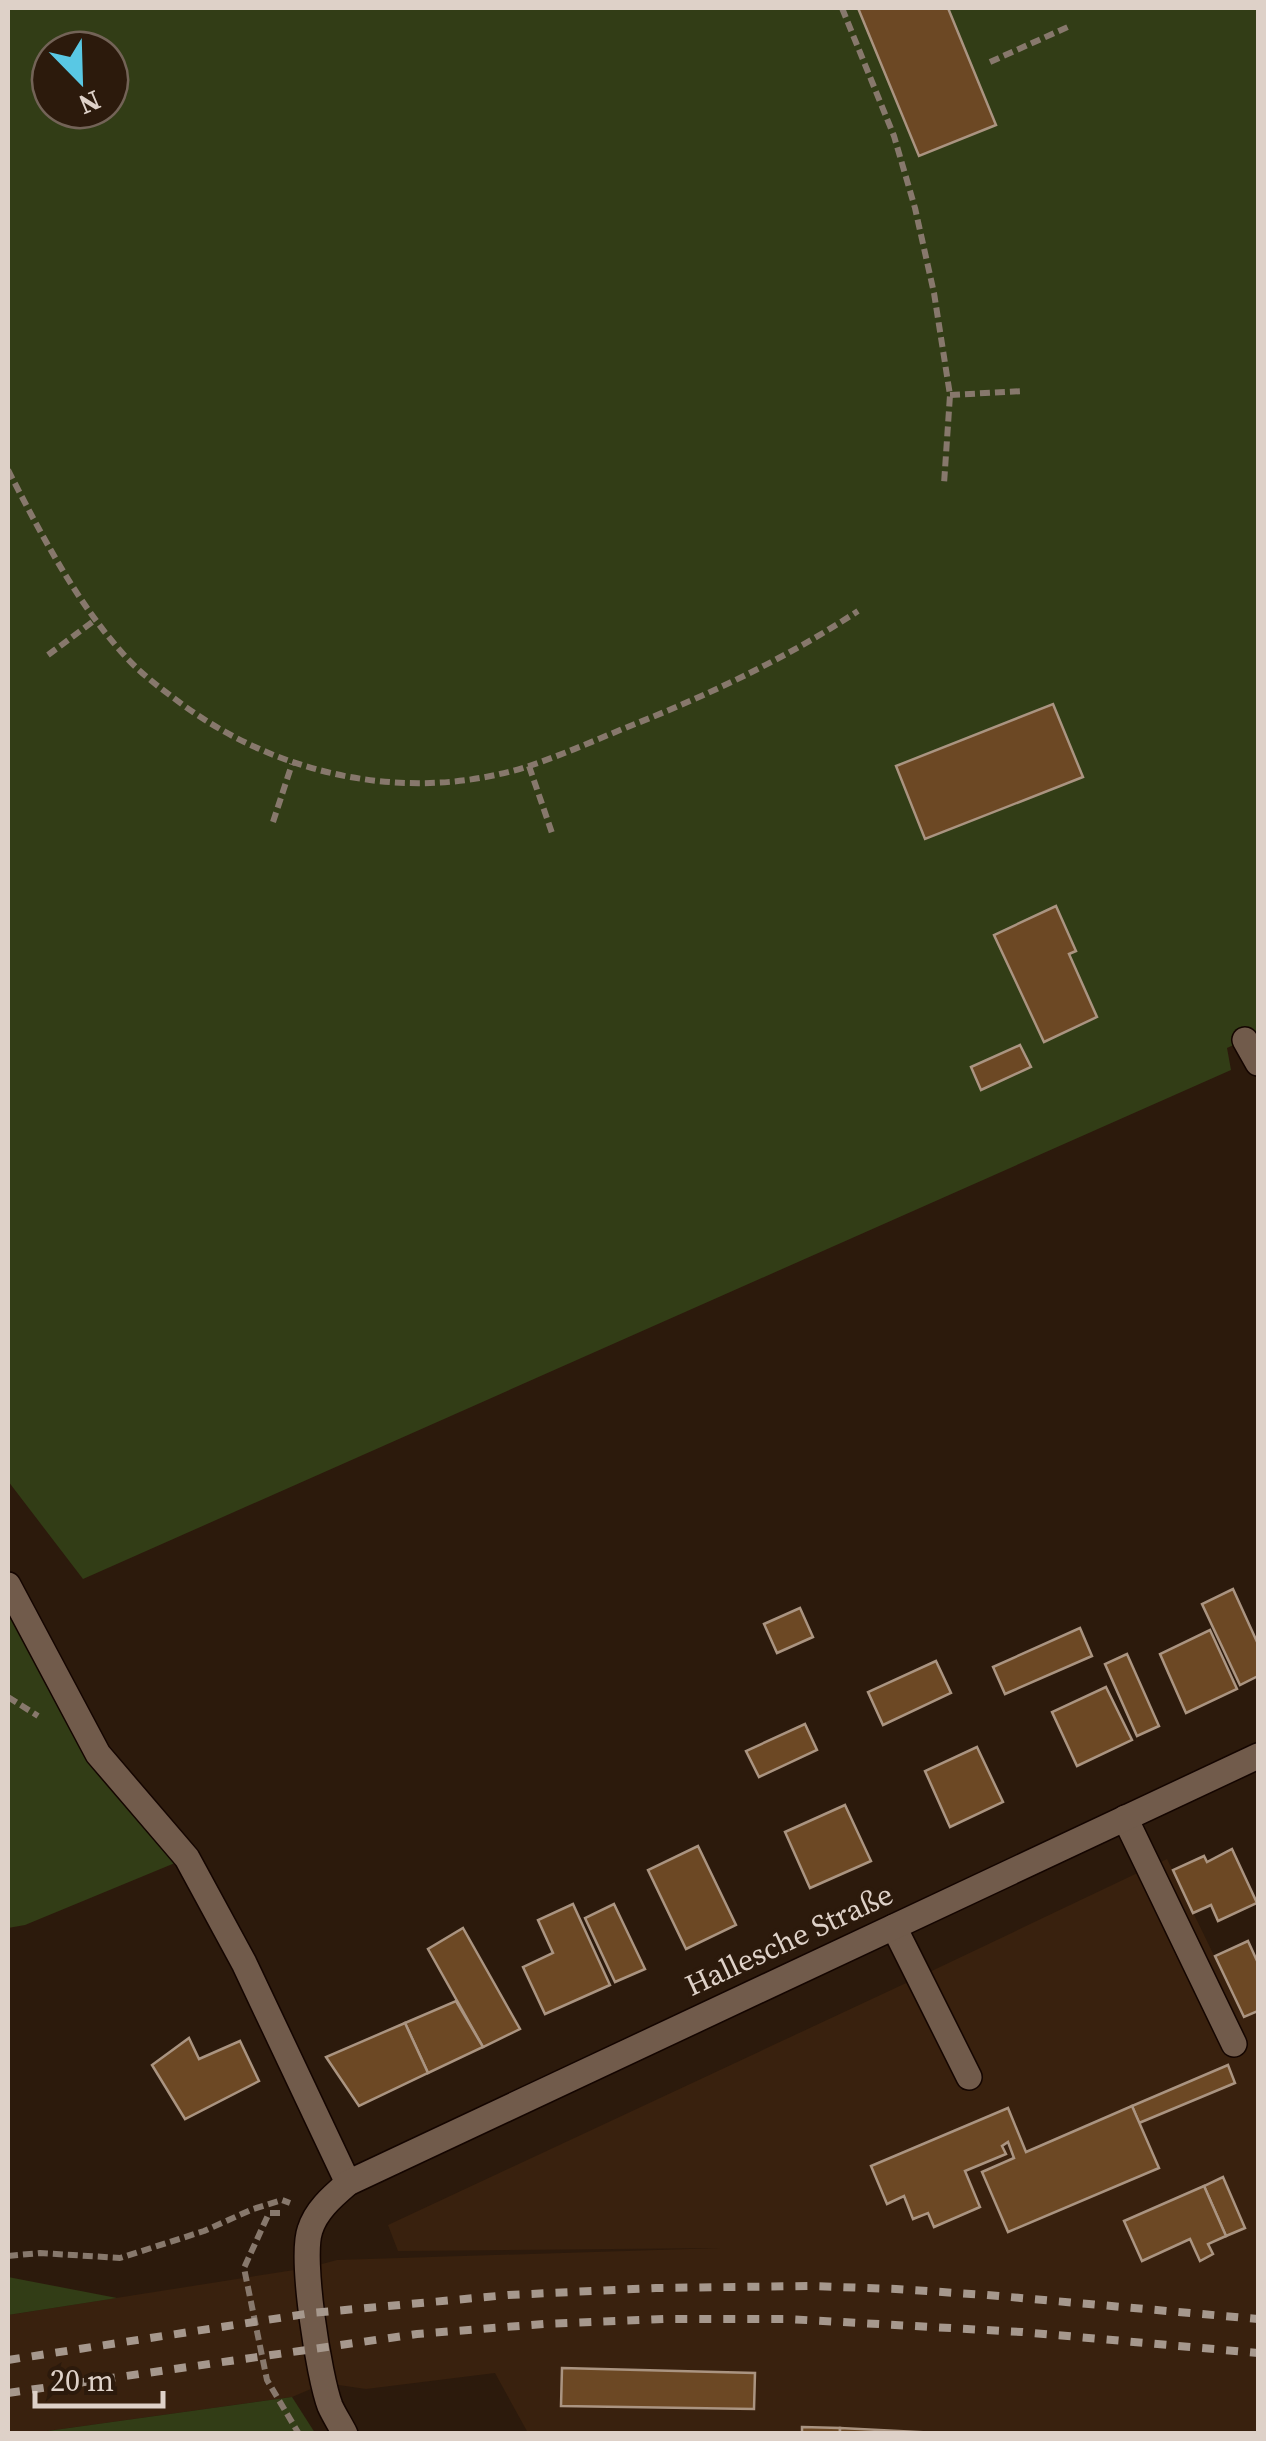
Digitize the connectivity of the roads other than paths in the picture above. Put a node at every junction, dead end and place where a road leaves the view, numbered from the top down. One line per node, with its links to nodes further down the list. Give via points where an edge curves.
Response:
1 (1245, 1040): 2 (street)
2 (1258, 1063)
3 (8, 1585): 9 (street, via 98,1754 187,1858)
4 (1258, 1756): 5 (street, Hallesche Straße)
5 (1126, 1818): 6 (street, Hallesche Straße); 7 (street)
6 (894, 1927): 8 (street); 9 (street, Hallesche Straße)
7 (1234, 2044)
8 (969, 2077)
9 (348, 2182): 10 (street, Hallesche Straße, via 322,2208 307,2240 324,2382)
10 (344, 2434)

